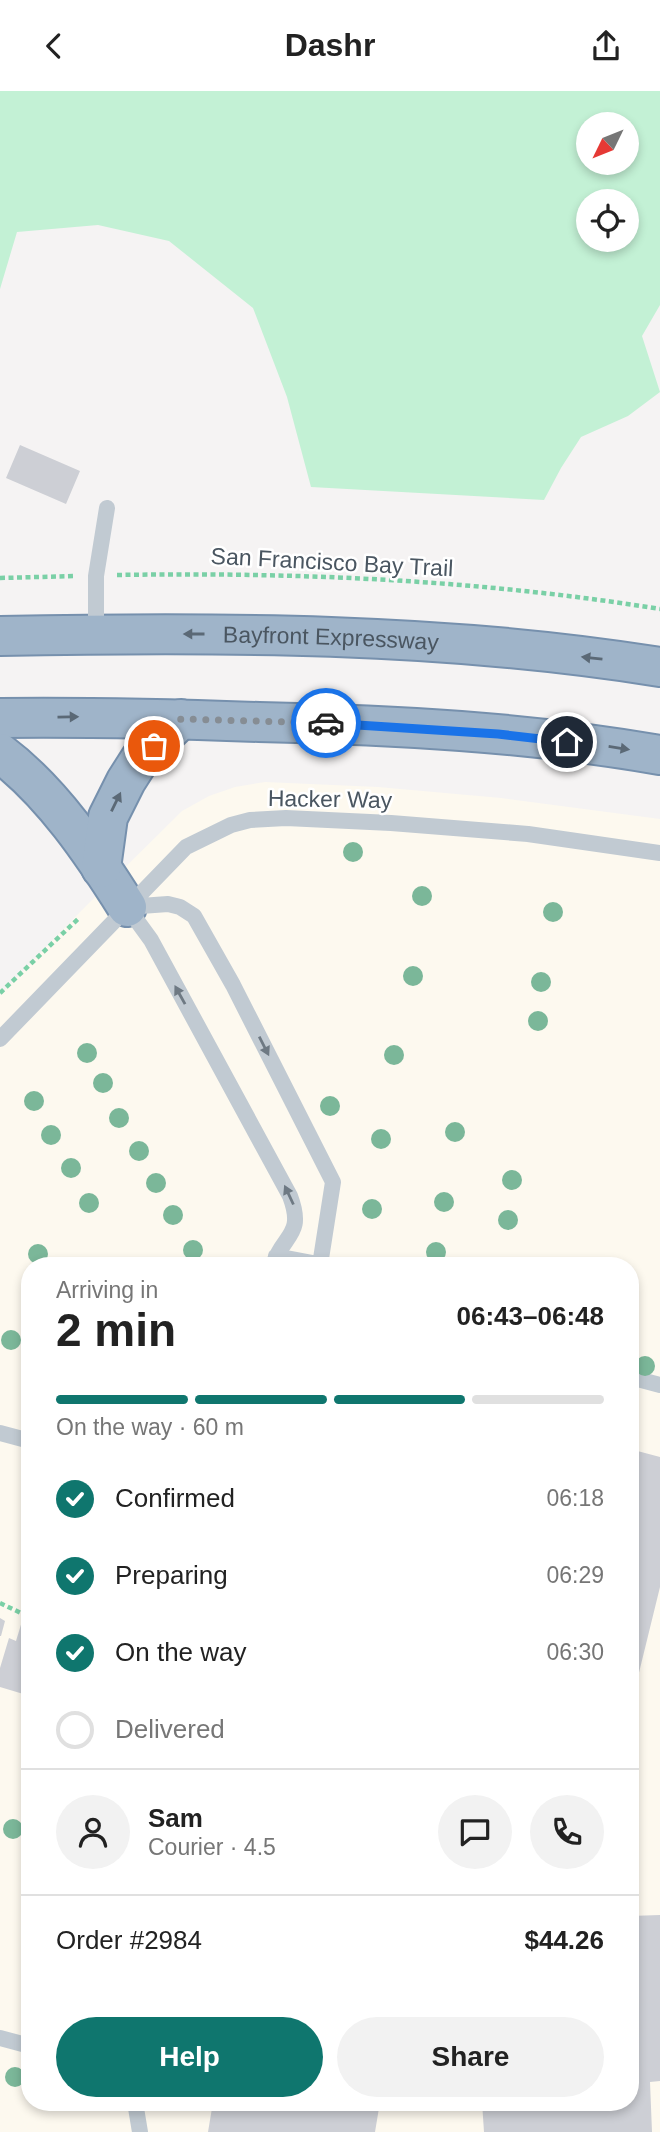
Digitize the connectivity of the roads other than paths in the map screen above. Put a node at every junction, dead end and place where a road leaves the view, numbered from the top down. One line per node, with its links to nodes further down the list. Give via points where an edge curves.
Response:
1 (107, 507): 2 (lane, via 96,576)
2 (96, 634): 3 (highway, Bayfront Expressway); 4 (highway, Bayfront Expressway, one-way to 2, via 373,639)
3 (0, 636)
4 (660, 667)
5 (0, 717): 6 (highway, one-way to 6)
6 (181, 719): 8 (highway, one-way to 8, via 498,734); 10 (highway, one-way to 6, via 108,817 125,781 140,759)
7 (0, 754): 10 (highway, via 23,772)
8 (660, 755)
9 (660, 853): 11 (lane, Hacker Way, via 459,827 323,818 250,820 186,847)
10 (101, 868): 11 (highway)
11 (127, 907): 12 (lane, Hacker Way); 13 (lane, one-way to 11, via 296,1221 290,1196 151,940); 14 (lane, one-way to 14, via 167,904 194,916 233,985 333,1182)
12 (0, 1039)
13 (276, 1257)
14 (322, 1257)
15 (639, 1379): 16 (lane)
16 (660, 1385)
17 (0, 1433): 18 (lane)
18 (21, 1439)
19 (0, 2038): 20 (lane)
20 (21, 2044)
21 (136, 2111): 22 (lane)
22 (140, 2132)

